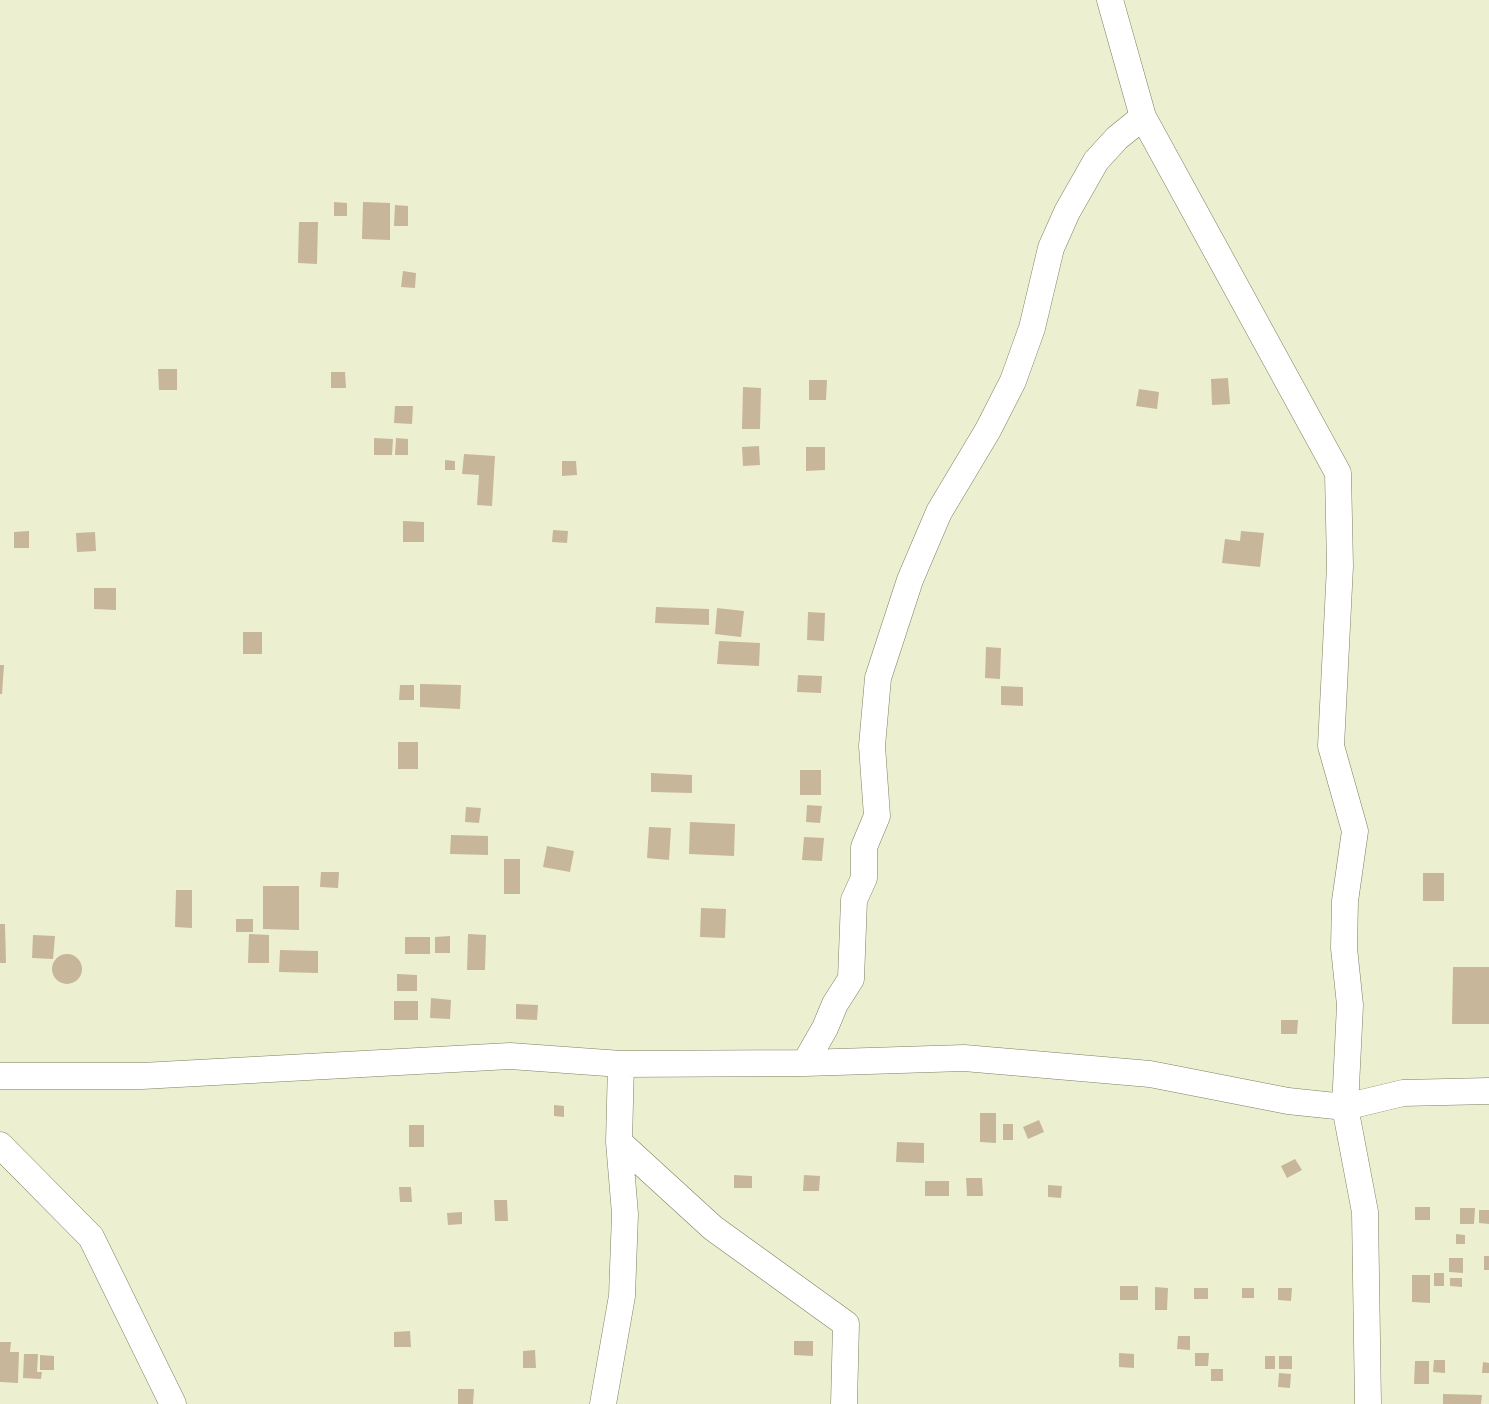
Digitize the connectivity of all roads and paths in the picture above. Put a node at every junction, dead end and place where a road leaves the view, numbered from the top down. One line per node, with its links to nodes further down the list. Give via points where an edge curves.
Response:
1 (1110, 0): 2 (street)
2 (1143, 117): 3 (street, via 1096,161 1067,212 1051,248 1032,328 1013,381 939,512 910,580 878,678 872,746 876,816 864,847 864,878 854,900 851,979); 7 (street, via 1338,473 1340,566 1331,746 1354,831 1344,948 1350,1005)
3 (805, 1063): 4 (street); 7 (street, via 964,1058 1150,1074 1288,1101)
4 (621, 1064): 5 (street, via 510,1056 142,1076); 8 (street)
5 (0, 1076)
6 (1489, 1091): 7 (street, via 1403,1093)
7 (1345, 1107): 13 (street, via 1365,1212)
8 (619, 1142): 11 (street, via 625,1214 622,1296); 12 (street, via 713,1228 846,1324)
9 (0, 1145): 10 (street, via 91,1237)
10 (173, 1404)
11 (603, 1404)
12 (844, 1404)
13 (1368, 1404)

